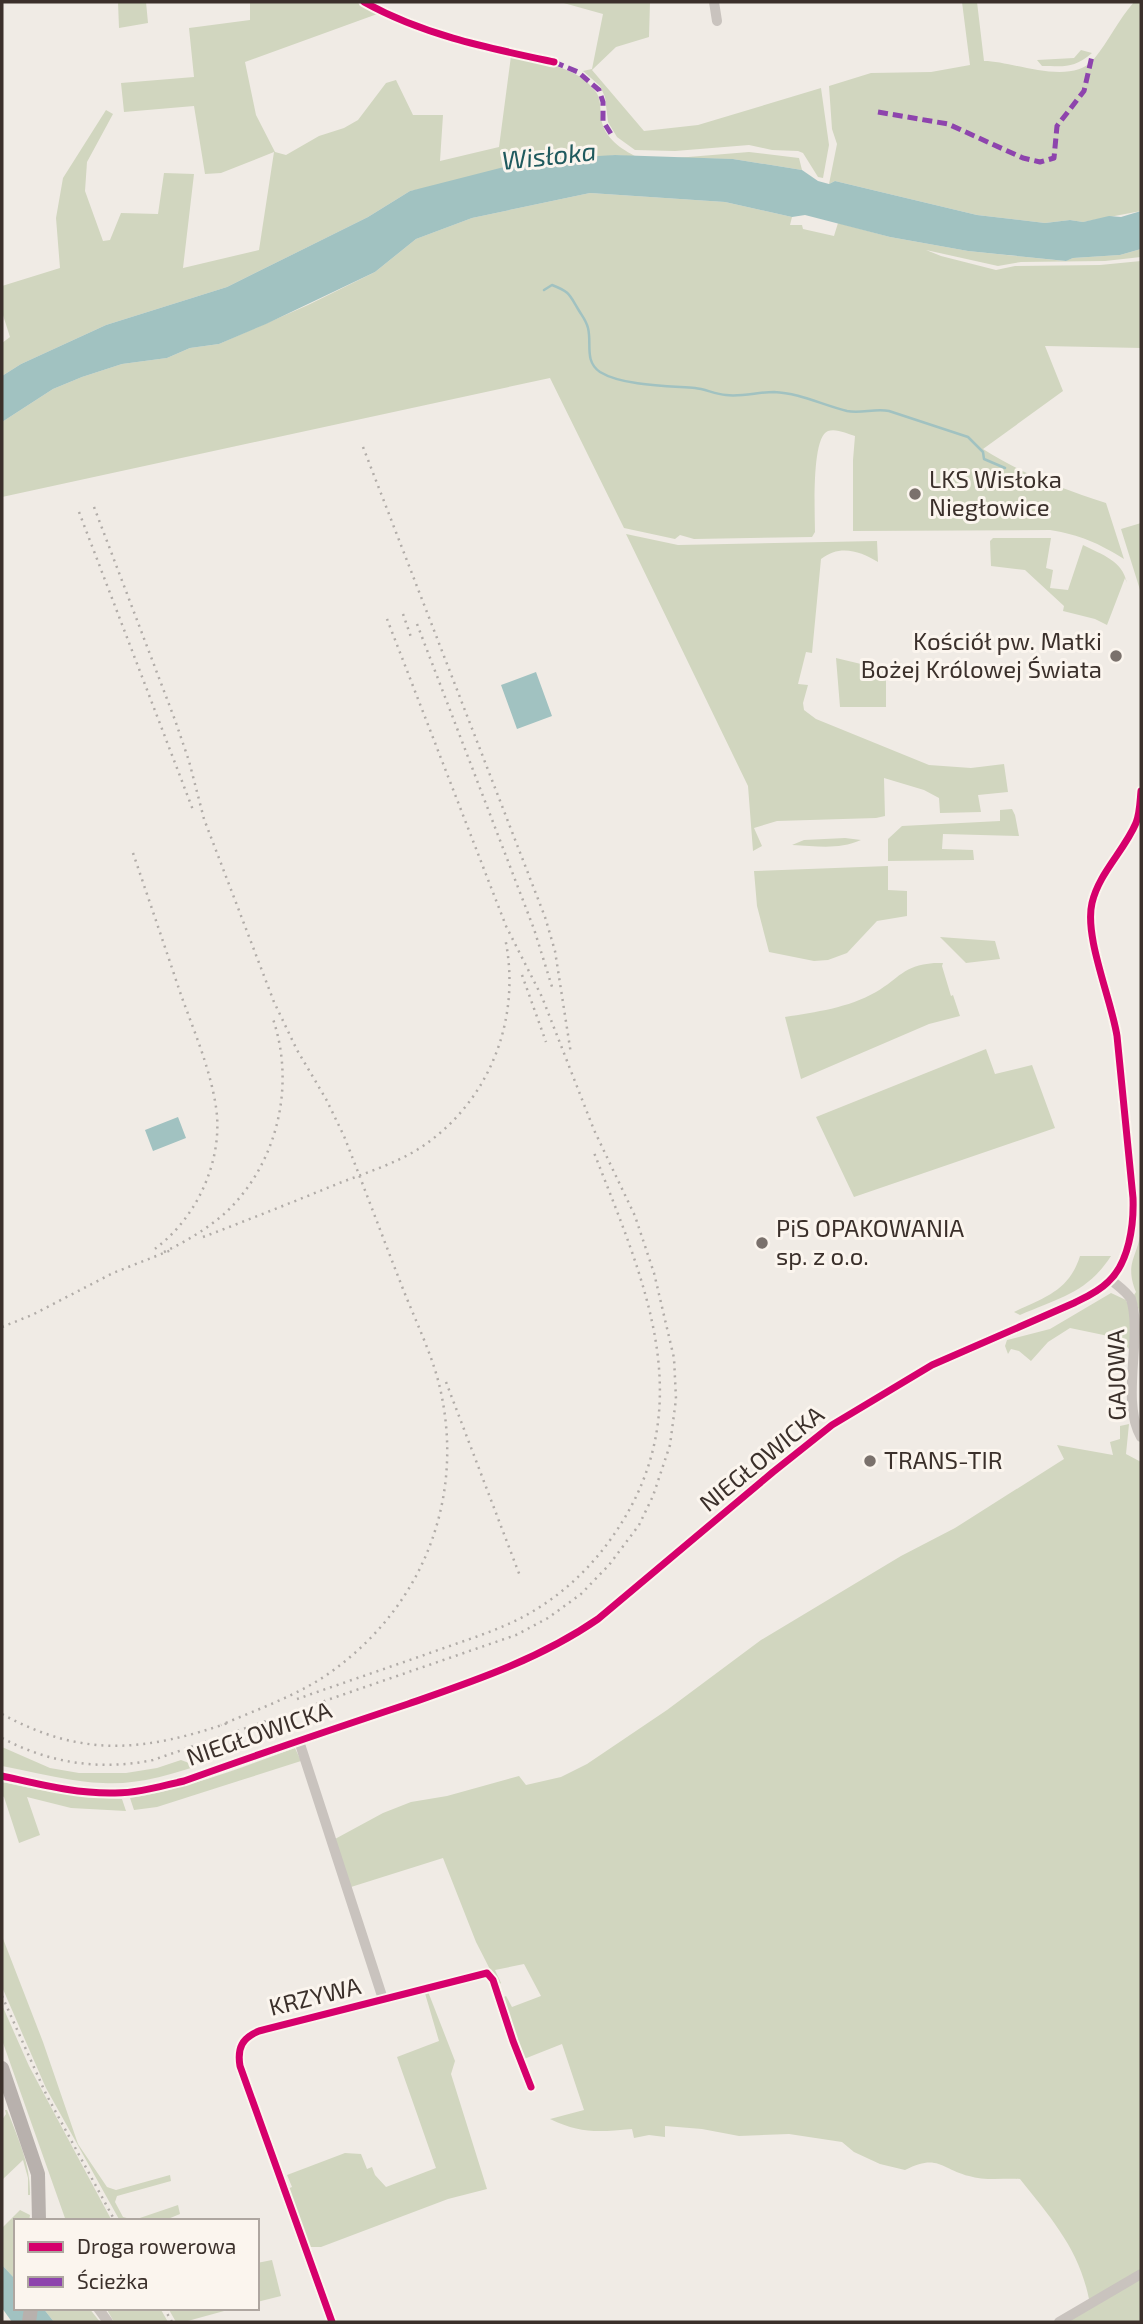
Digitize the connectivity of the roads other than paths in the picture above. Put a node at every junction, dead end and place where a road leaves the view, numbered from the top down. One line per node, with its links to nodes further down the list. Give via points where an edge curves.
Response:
1 (364, 2): 4 (street, via 413,26 463,42)
2 (714, 2): 3 (street)
3 (717, 21)
4 (554, 62)
5 (1141, 791): 6 (street, via 1137,821 1098,886 1090,915 1114,1016 1133,1198 1129,1240)
6 (1111, 1280): 7 (street, GAJOWA, via 1135,1309); 9 (street, NIEGŁOWICKA, via 1074,1303 923,1370 832,1425 573,1636 510,1667)
7 (1139, 1384): 8 (street, GAJOWA, via 1134,1418)
8 (1141, 1437)
9 (299, 1741): 10 (street, NIEGŁOWICKA, via 141,1791 85,1792); 11 (street)
10 (2, 1776)
11 (383, 1999): 13 (street, KRZYWA, via 487,1973); 16 (street, KRZYWA, via 259,2031 244,2040 239,2051 240,2066)
12 (2, 2069): 14 (main road, via 38,2174)
13 (531, 2087)
14 (38, 2219)
15 (1141, 2274): 17 (street)
16 (332, 2322)
17 (1059, 2322)

